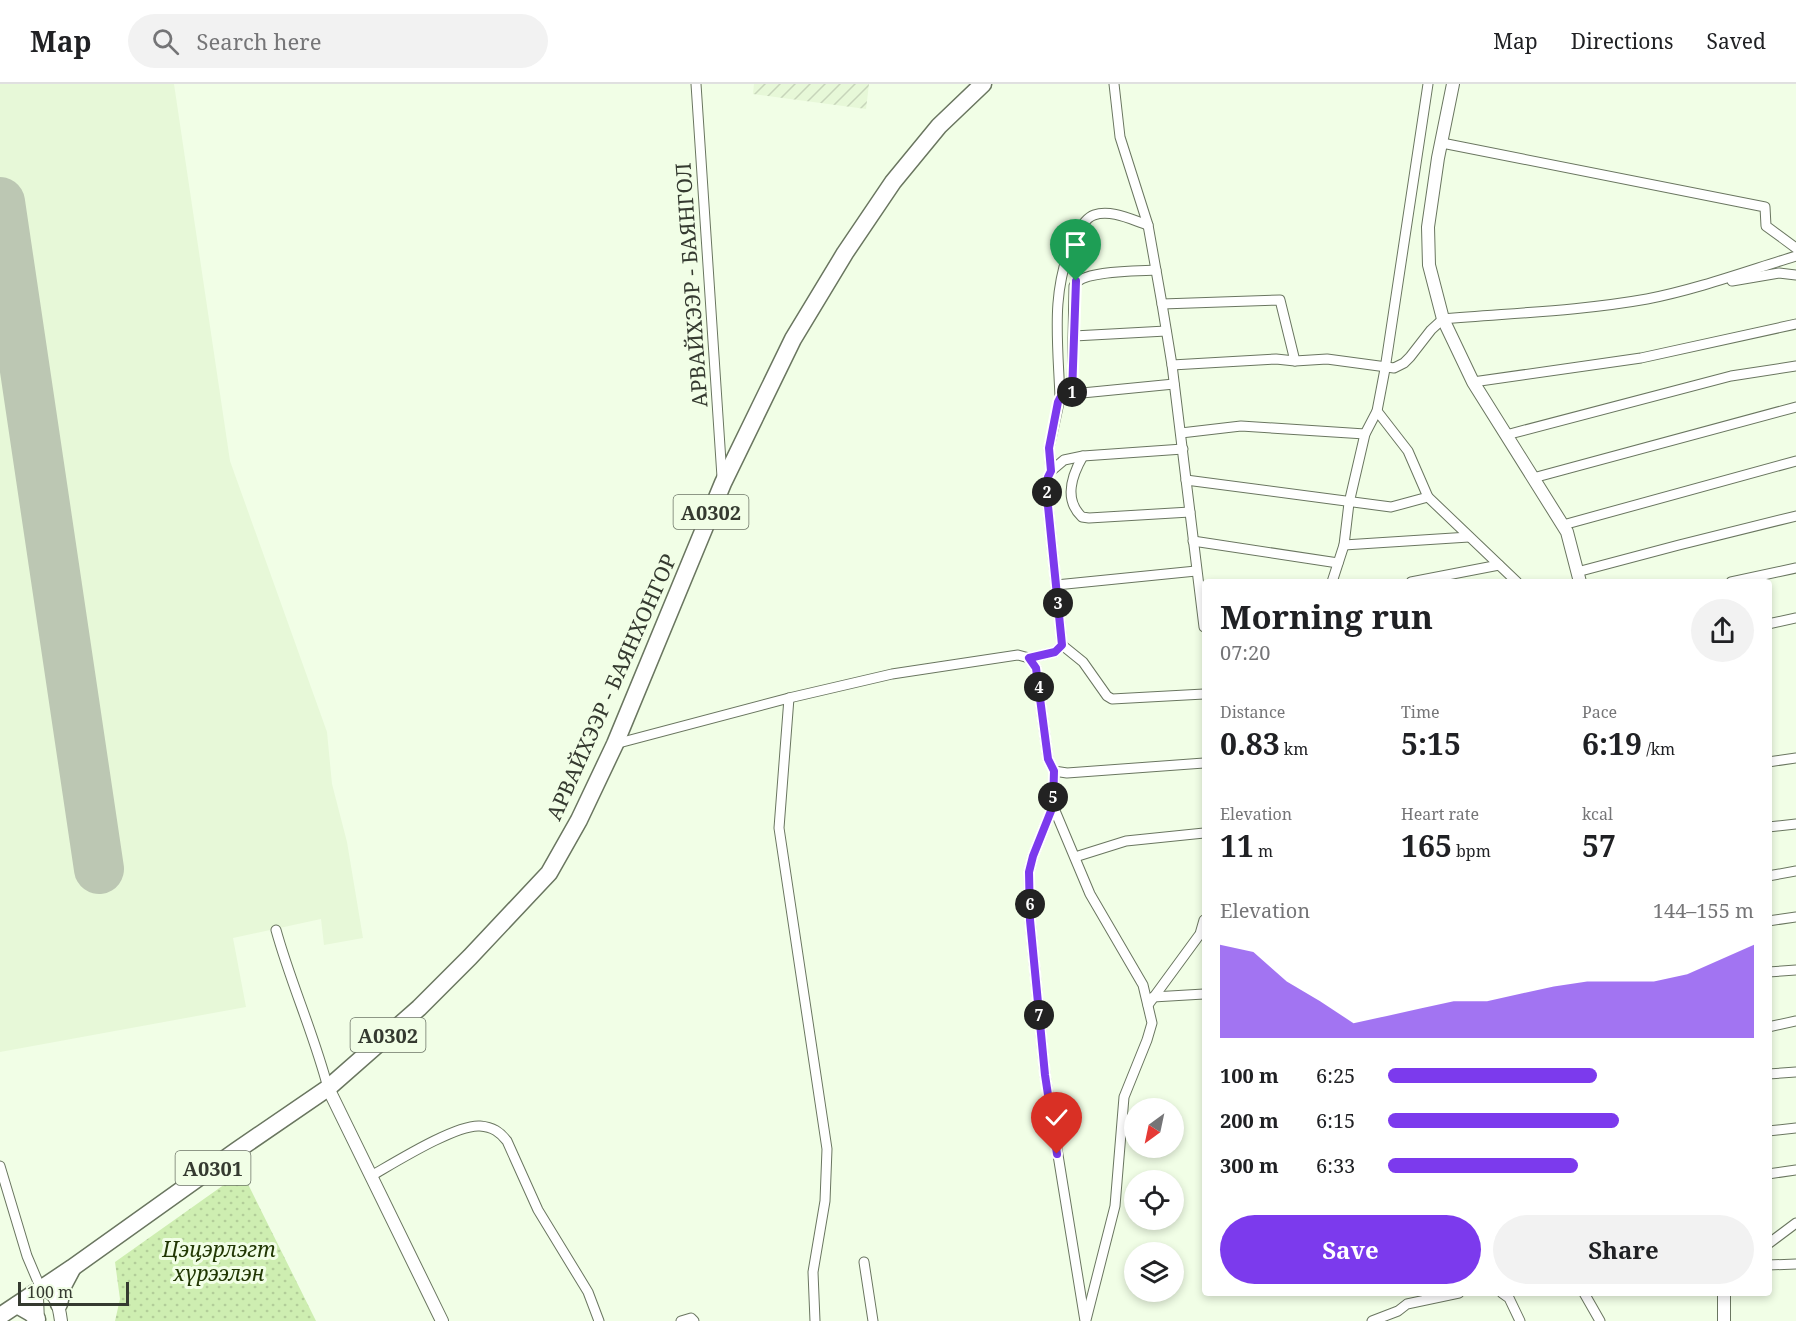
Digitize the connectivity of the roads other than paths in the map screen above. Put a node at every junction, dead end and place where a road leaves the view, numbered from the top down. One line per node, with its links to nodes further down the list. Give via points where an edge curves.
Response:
1 (696, 84): 37 (street, АРВАЙХЭЭР - БАЯНГОЛ)
2 (984, 84): 37 (highway, АРВАЙХЭЭР - БАЯНХОНГОР / A0302, via 939,126 845,253 793,339)
3 (1114, 84): 7 (street, via 1120,137)
4 (1428, 84): 21 (street)
5 (1453, 84): 6 (street)
6 (1442, 143): 8 (street, via 1765,207 1766,226); 14 (street, via 1428,227 1429,265)
7 (1148, 225): 10 (street); 25 (street, via 1121,216 1095,214 1078,232 1057,295)
8 (1796, 248)
9 (1796, 256): 12 (street)
10 (1156, 270): 13 (street); 17 (street, via 1096,274 1076,281)
11 (1796, 275): 12 (street, via 1779,273)
12 (1697, 287): 14 (street, via 1600,305)
13 (1162, 304): 16 (street); 18 (street, via 1280,300)
14 (1443, 319): 21 (street, via 1404,363); 22 (street)
15 (1796, 324): 22 (street, via 1641,358)
16 (1166, 332): 17 (street); 19 (street)
17 (1074, 336): 24 (street)
18 (1294, 360): 19 (street); 21 (street, via 1327,358)
19 (1172, 364): 23 (street)
20 (1796, 366): 30 (street, via 1731,376)
21 (1385, 369): 27 (street)
22 (1473, 382): 30 (street)
23 (1174, 384): 24 (street); 28 (street)
24 (1072, 394): 25 (street)
25 (1060, 398): 34 (street, via 1049,448)
26 (1796, 407): 35 (street)
27 (1377, 411): 29 (street); 38 (street, via 1408,451)
28 (1181, 433): 29 (street, via 1240,426); 31 (street)
29 (1365, 434): 39 (street)
30 (1506, 435): 35 (street)
31 (1183, 449): 32 (street); 36 (street)
32 (1083, 456): 34 (street, via 1064,460); 40 (street, via 1070,488 1075,508 1082,517)
33 (1796, 461): 42 (street)
34 (1051, 471): 55 (street, via 1047,496)
35 (1533, 478): 42 (street)
36 (1186, 480): 39 (street); 40 (street)
37 (723, 483): 63 (highway, АРВАЙХЭЭР - БАЯНХОНГОР / A0302)
38 (1428, 496): 39 (street, via 1391,507); 43 (street)
39 (1349, 502): 45 (street)
40 (1190, 512): 44 (street)
41 (1796, 516): 50 (street, via 1678,544)
42 (1563, 525): 50 (street)
43 (1469, 537): 45 (street); 47 (street)
44 (1193, 540): 46 (street); 49 (street)
45 (1344, 545): 46 (street)
46 (1338, 563): 51 (street)
47 (1499, 565): 52 (street); 53 (street)
48 (1796, 568): 54 (street)
49 (1196, 571): 55 (street); 56 (street)
50 (1579, 577)
51 (1333, 579)
52 (1427, 579)
53 (1514, 579)
54 (1745, 579)
55 (1056, 585): 59 (street)
56 (1202, 602)
57 (1796, 618): 58 (street)
58 (1772, 623)
59 (1062, 645): 60 (street, via 1055,652); 61 (street, via 1083,662 1112,699)
60 (1029, 658): 62 (street, via 1018,656 892,674); 67 (street, via 1036,668 1048,759)
61 (1202, 694)
62 (789, 698): 63 (street); 114 (street, via 779,828 827,1149 825,1201 813,1272)
63 (615, 744): 87 (highway, АРВАЙХЭЭР - БАЯНХОНГОР / A0302, via 549,873 419,1008)
64 (1796, 758): 65 (street)
65 (1772, 761)
66 (1202, 763): 67 (street)
67 (1054, 771): 68 (street)
68 (1053, 806): 72 (street); 116 (street, via 1029,872 1030,920 1045,1075)
69 (1796, 824): 70 (street)
70 (1772, 827)
71 (1202, 832): 72 (street, via 1126,841)
72 (1075, 856): 82 (street, via 1090,894)
73 (1796, 872): 74 (street)
74 (1772, 875)
75 (1796, 917): 76 (street)
76 (1772, 920)
77 (1202, 927): 82 (street)
78 (276, 930): 87 (street)
79 (1796, 970): 80 (street)
80 (1772, 972)
81 (1202, 994): 82 (street)
82 (1150, 1001): 116 (street, via 1152,1023 1148,1040 1124,1097 1115,1206)
83 (1796, 1021): 84 (street)
84 (1772, 1026)
85 (1796, 1072): 86 (street)
86 (1772, 1074)
87 (328, 1088): 93 (street); 99 (highway, АРВАЙХЭЭР - БАЯНХОНГОР / A0301)
88 (1796, 1128): 89 (street)
89 (1772, 1131)
90 (0, 1166): 100 (street)
91 (1796, 1170): 92 (street)
92 (1772, 1173)
93 (371, 1176): 110 (street); 111 (street, via 417,1149 467,1128 478,1126 500,1132 538,1210 588,1292)
94 (1796, 1223): 95 (street)
95 (1772, 1241)
96 (864, 1262): 115 (street)
97 (1796, 1264): 98 (street)
98 (1772, 1265)
99 (72, 1268): 100 (highway, A0301); 106 (highway, via 63,1286)
100 (41, 1289): 105 (highway, A0301); 106 (street, via 53,1294); 109 (street)
101 (1445, 1296): 117 (street, via 1407,1304)
102 (1508, 1296): 108 (street)
103 (1586, 1296): 118 (street)
104 (1724, 1296): 119 (street)
105 (17, 1305): 107 (highway, A0301); 109 (highway)
106 (60, 1313)
107 (0, 1316)
108 (1518, 1319)
109 (37, 1320)
110 (442, 1321)
111 (599, 1321)
112 (681, 1321): 113 (street)
113 (694, 1321)
114 (815, 1321)
115 (873, 1321)
116 (1085, 1321)
117 (1372, 1321)
118 (1600, 1321)
119 (1724, 1321)

